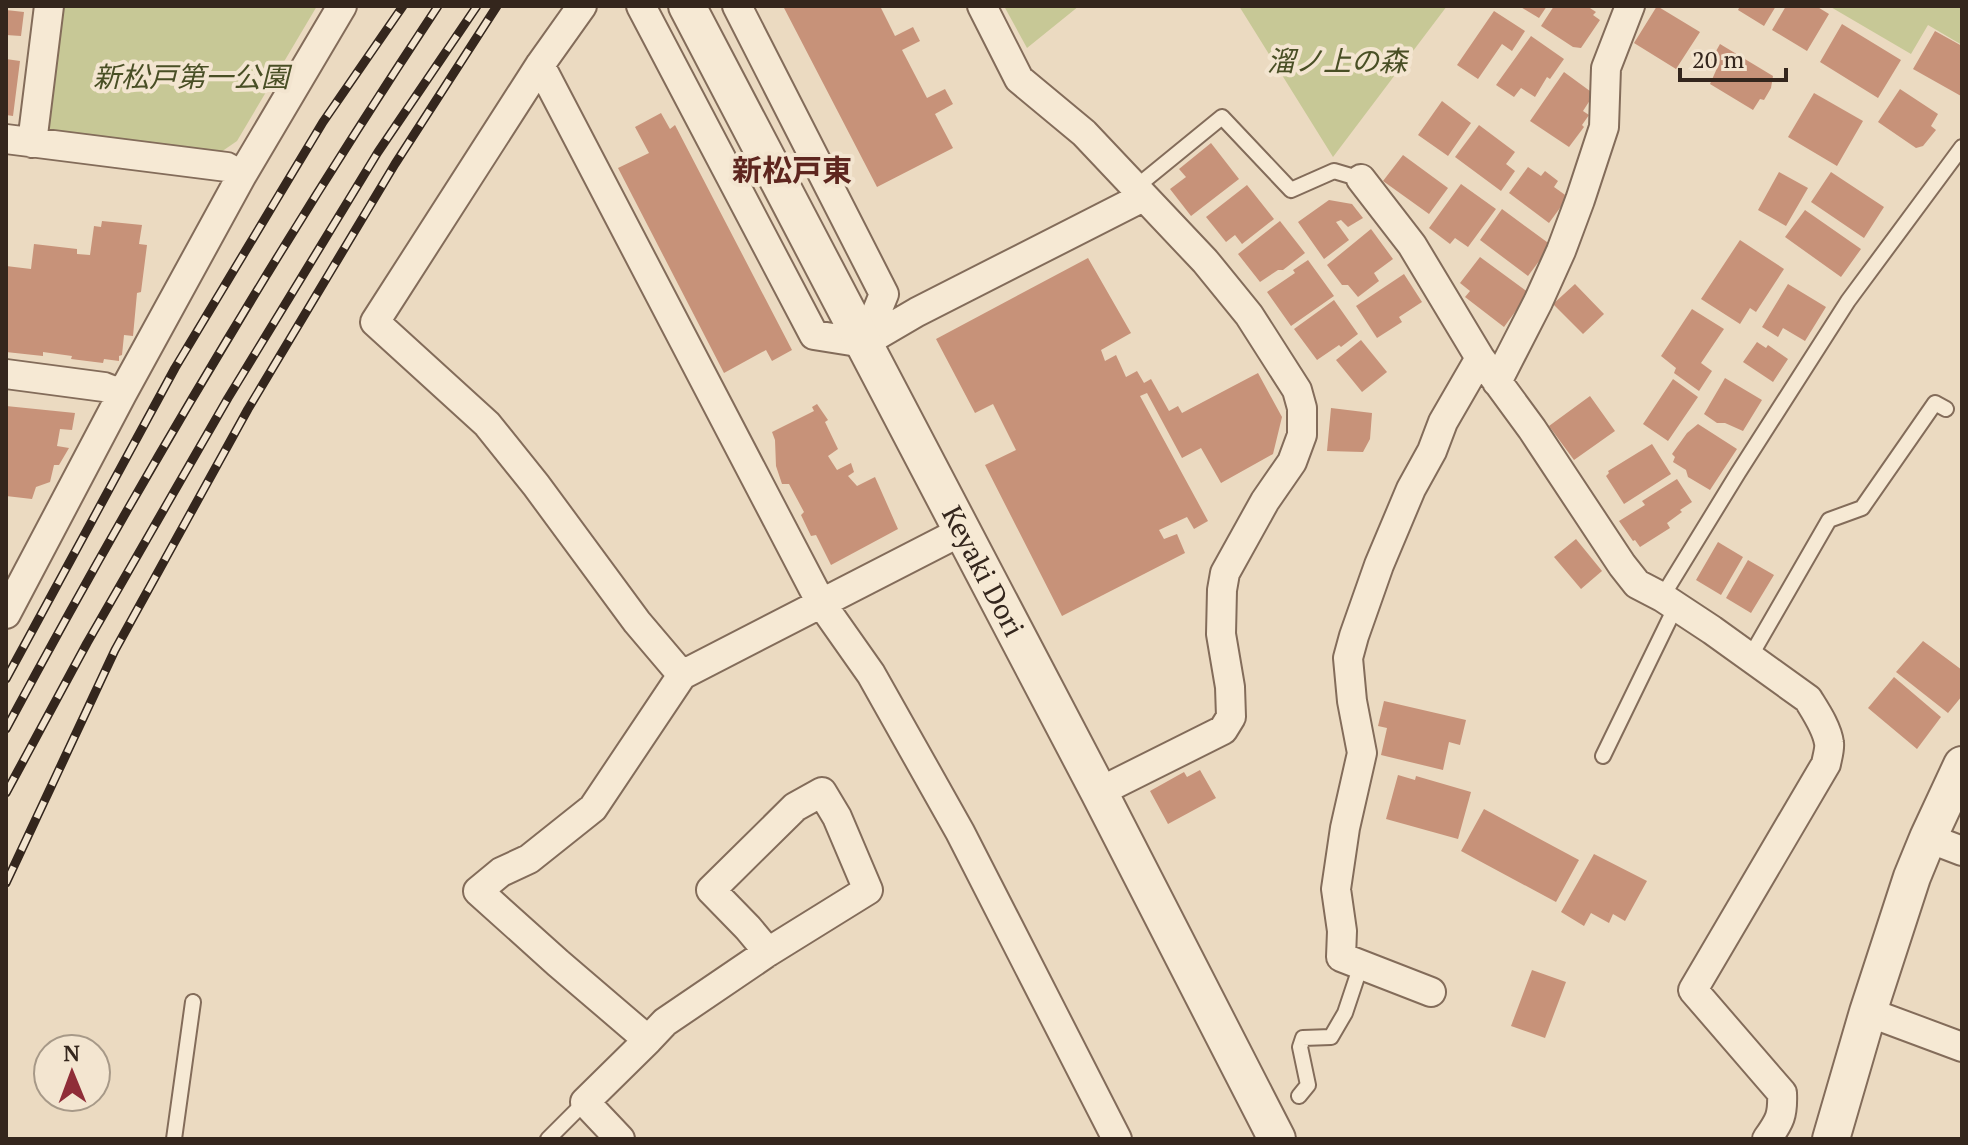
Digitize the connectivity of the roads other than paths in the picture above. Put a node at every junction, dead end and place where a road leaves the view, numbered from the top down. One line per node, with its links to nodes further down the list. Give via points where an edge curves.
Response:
1 (49, 6): 10 (street)
2 (342, 6): 12 (street)
3 (582, 6): 9 (street)
4 (641, 6): 15 (street, via 814,335)
5 (687, 6): 15 (street, Keyaki Dori)
6 (737, 6): 15 (street, via 884,294)
7 (982, 6): 14 (street, via 1019,79 1084,133)
8 (1630, 6): 18 (street, via 1606,68 1604,127 1580,200 1550,277)
9 (540, 65): 23 (street); 26 (street, via 375,322 487,424)
10 (19, 141): 12 (street, via 227,167)
11 (1962, 147): 22 (lane, via 1848,301 1738,473)
12 (242, 175): 19 (street)
13 (1361, 179): 14 (lane, via 1334,171 1291,190 1222,117); 16 (street, via 1412,245)
14 (1139, 192): 15 (street); 29 (street, via 1249,315 1297,390 1302,435 1292,462 1225,573 1221,634 1231,717 1223,730)
15 (864, 343): 21 (street, Keyaki Dori)
16 (1480, 358): 18 (street); 33 (street, via 1406,502 1348,658 1362,753 1336,889 1341,957)
17 (6, 374): 19 (street)
18 (1497, 382): 22 (street, via 1629,575)
19 (122, 394): 24 (street)
20 (1946, 409): 25 (lane, via 1935,403 1862,508 1829,520)
21 (962, 531): 23 (street); 29 (street, Keyaki Dori)
22 (1669, 601): 25 (street); 27 (lane)
23 (821, 603): 26 (street); 44 (street, via 871,674 960,832)
24 (6, 614)
25 (1750, 657): 46 (street, via 1808,699 1830,745 1826,764 1693,990 1782,1093 1781,1120)
26 (682, 675): 37 (street, via 593,808 478,891)
27 (1603, 756)
28 (1962, 765): 30 (street)
29 (1099, 792): 45 (street, Keyaki Dori)
30 (1928, 838): 31 (street); 36 (street)
31 (1962, 851)
32 (768, 952): 32 (street, via 868,890 822,792 795,807 711,890); 37 (street, via 665,1022)
33 (1361, 965): 34 (street); 39 (lane, via 1331,1037 1303,1038 1308,1085)
34 (1431, 992)
35 (193, 1002): 41 (lane)
36 (1868, 1012): 38 (street); 47 (street)
37 (648, 1040): 40 (street)
38 (1962, 1047)
39 (1299, 1096)
40 (585, 1102): 42 (lane); 43 (street)
41 (174, 1139)
42 (548, 1139)
43 (620, 1139)
44 (1117, 1139)
45 (1277, 1139)
46 (1767, 1139)
47 (1831, 1139)

